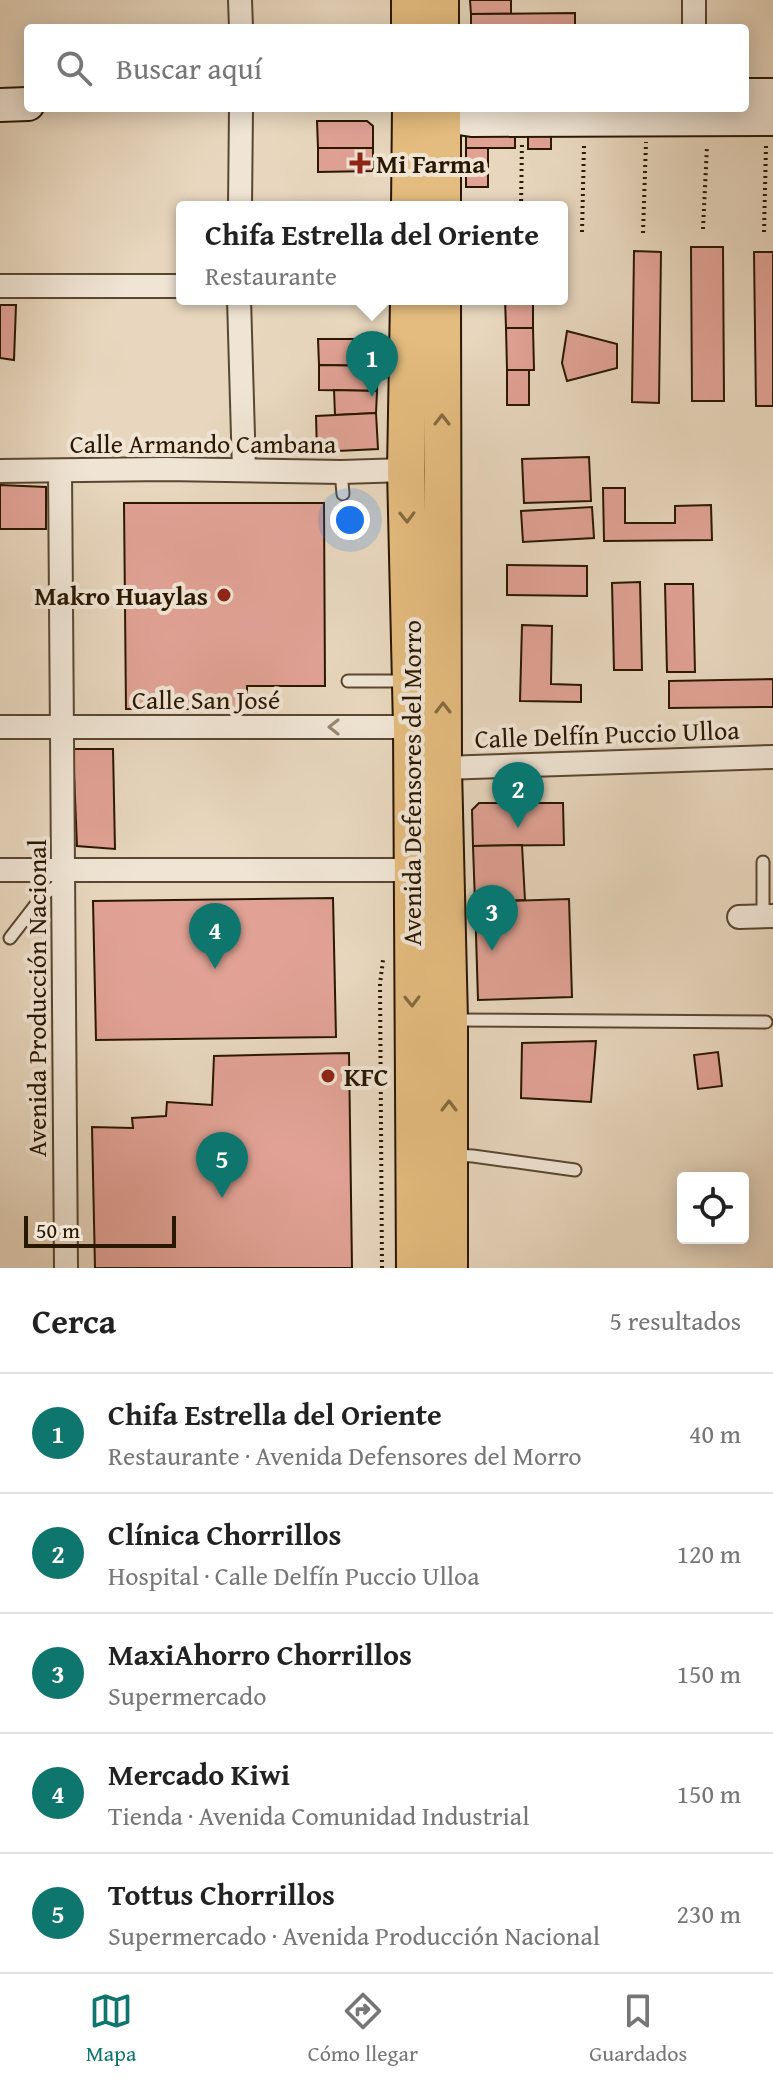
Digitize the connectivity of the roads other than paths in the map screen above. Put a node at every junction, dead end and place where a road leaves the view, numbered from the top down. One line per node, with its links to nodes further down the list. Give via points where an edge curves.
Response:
1 (240, 0): 5 (street)
2 (410, 0): 6 (main road)
3 (440, 0): 7 (main road)
4 (694, 0): 8 (street)
5 (241, 24)
6 (410, 24)
7 (440, 24)
8 (694, 24)
9 (749, 97): 12 (main road)
10 (24, 104): 11 (main road)
11 (0, 105)
12 (771, 111): 17 (main road)
13 (241, 112): 18 (street)
14 (411, 112): 19 (main road)
15 (444, 112): 20 (main road)
16 (450, 112): 17 (main road, via 459,118 523,120)
17 (699, 116)
18 (240, 201)
19 (410, 201)
20 (442, 201)
21 (0, 286): 22 (street)
22 (176, 286)
23 (239, 305): 26 (street)
24 (409, 305): 27 (main road, Avenida Defensores del Morro)
25 (442, 305): 36 (main road, Avenida Defensores del Morro, one-way to 25)
26 (244, 470): 27 (street, Calle Armando Cambana, via 342,483); 29 (street, Calle Armando Cambana)
27 (406, 470): 31 (main road, Avenida Defensores del Morro, one-way to 31)
28 (0, 471): 29 (street, Calle Armando Cambana)
29 (60, 471): 33 (street, Avenida Producción Nacional)
30 (348, 681): 31 (lane)
31 (411, 681): 34 (main road, Avenida Defensores del Morro)
32 (0, 727): 33 (street, Calle San José)
33 (62, 727): 34 (street, Calle San José, one-way to 33); 40 (street, Avenida Producción Nacional)
34 (412, 727): 39 (main road, Avenida Defensores del Morro)
35 (773, 757): 36 (street, Calle Delfín Puccio Ulloa)
36 (443, 768): 39 (main road, Avenida Defensores del Morro)
37 (763, 862): 41 (lane)
38 (0, 870): 40 (street)
39 (428, 870): 40 (street); 44 (main road, Avenida Defensores del Morro); 49 (main road, Avenida Defensores del Morro, one-way to 49)
40 (63, 877): 43 (lane); 48 (street, Avenida Producción Nacional)
41 (768, 916): 42 (street)
42 (739, 917)
43 (10, 938)
44 (449, 1020): 45 (lane); 46 (main road, Avenida Defensores del Morro, one-way to 44)
45 (766, 1022)
46 (449, 1155): 47 (lane); 50 (main road, Avenida Defensores del Morro)
47 (575, 1170)
48 (66, 1268)
49 (415, 1268)
50 (449, 1268)

